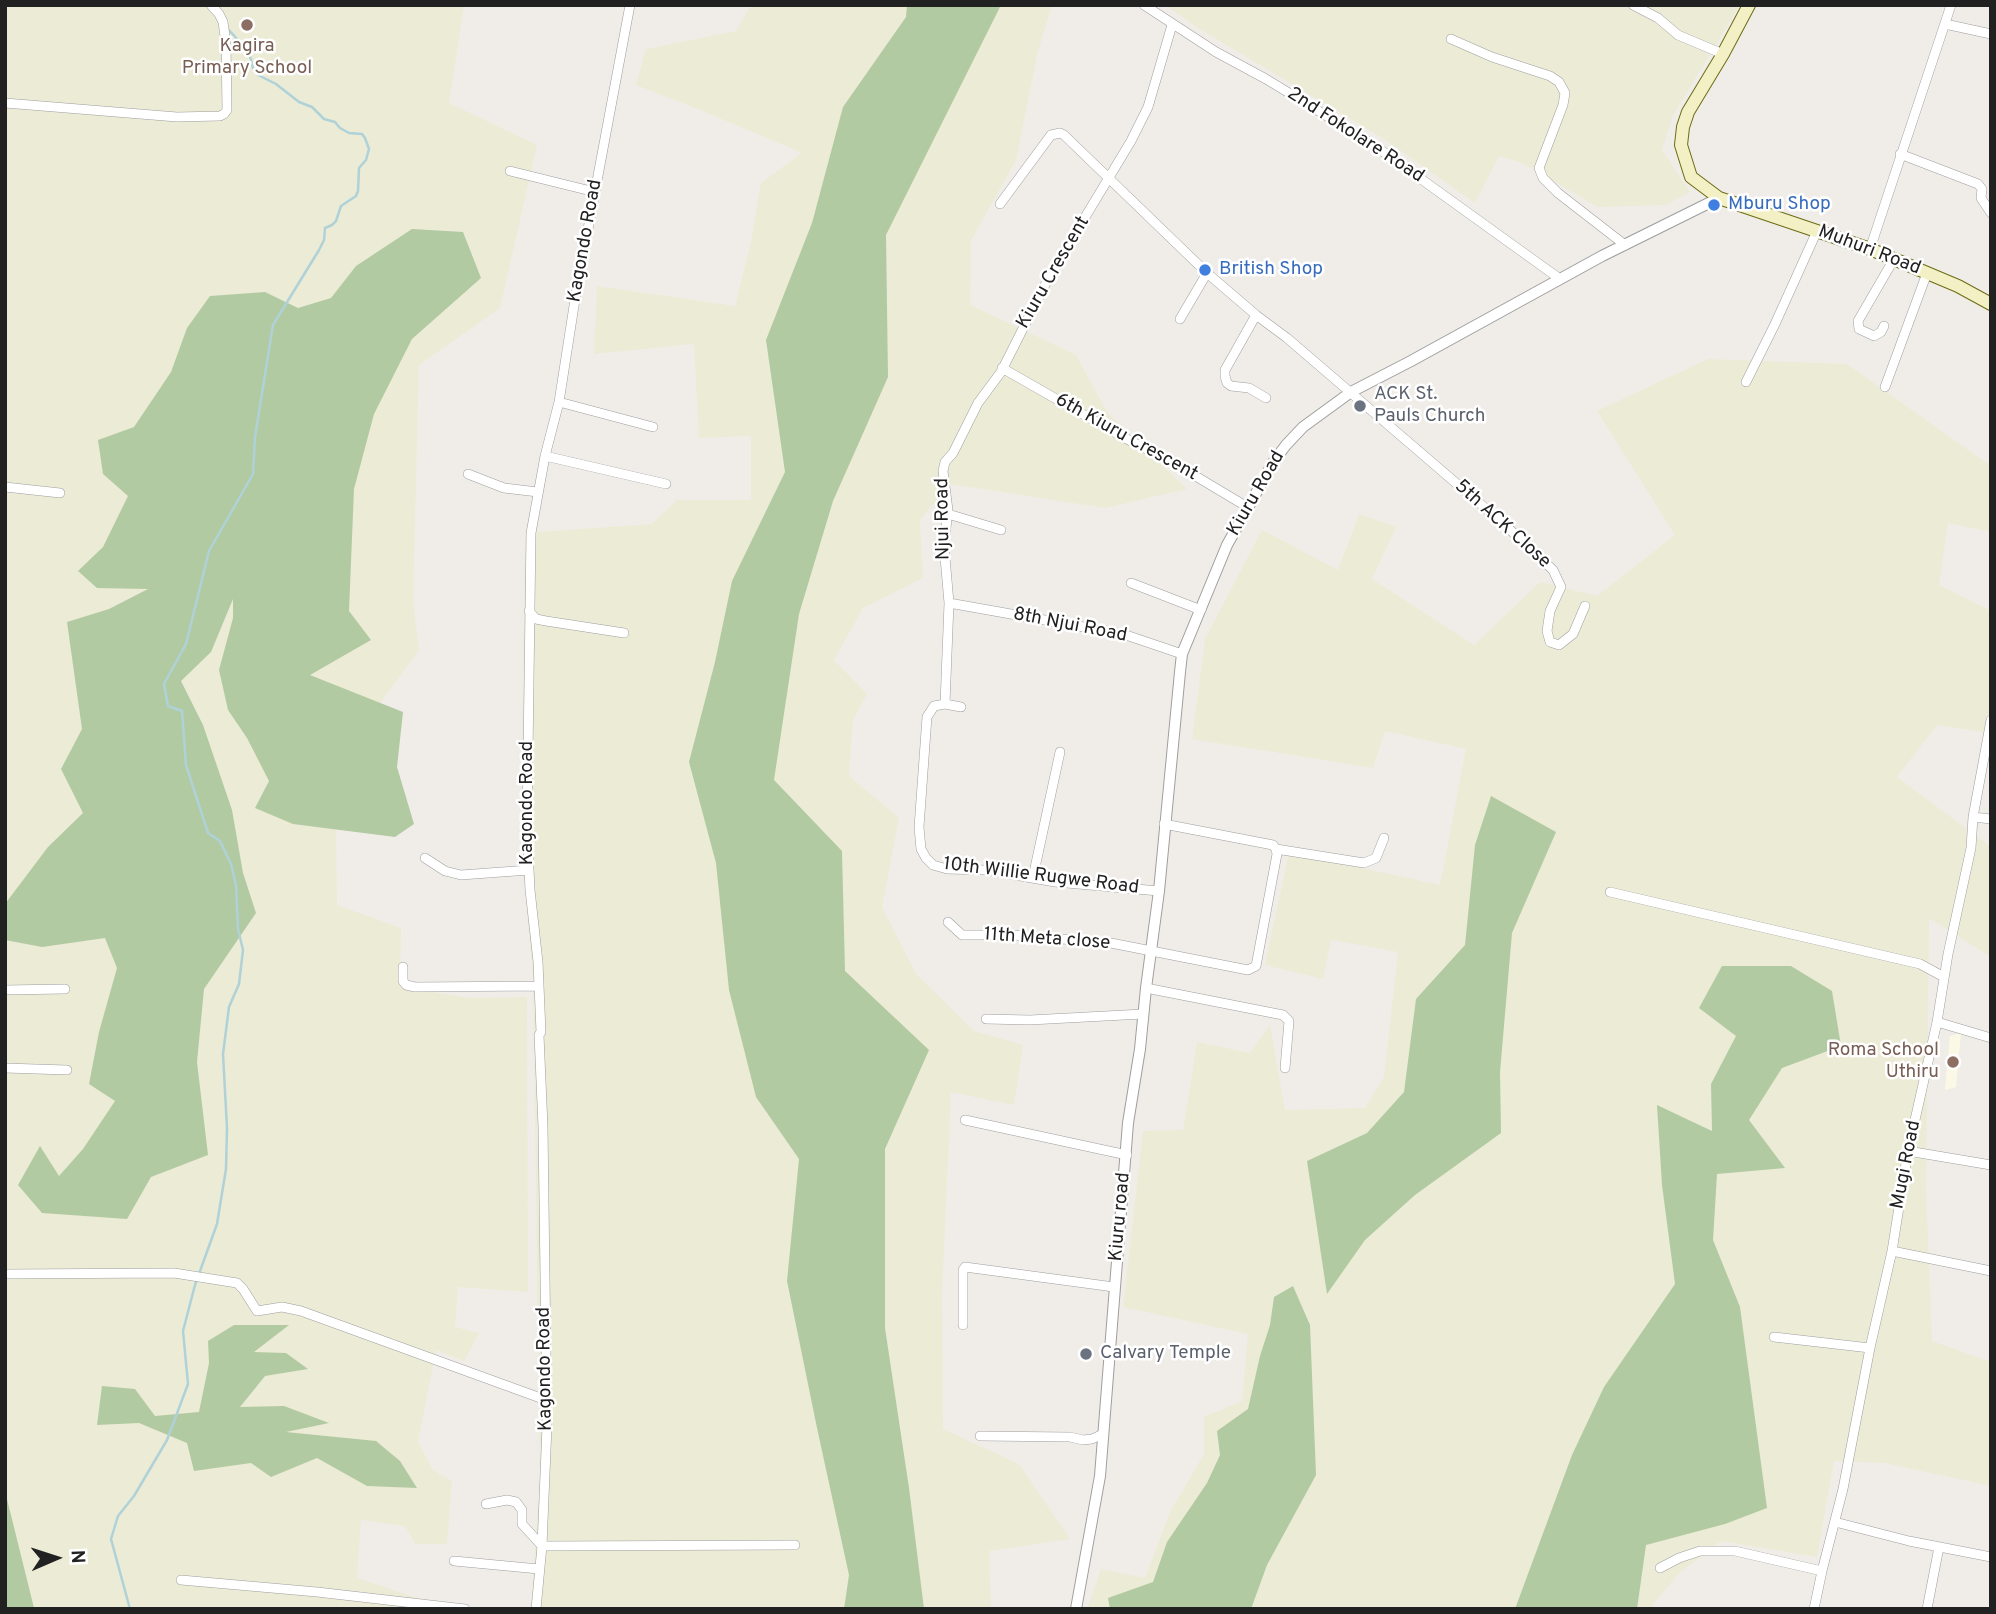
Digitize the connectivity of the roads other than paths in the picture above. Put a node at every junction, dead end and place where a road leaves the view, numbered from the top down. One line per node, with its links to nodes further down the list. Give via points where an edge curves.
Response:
1 (211, 5): 12 (street, via 223,23 226,43 227,110 220,116 177,117)
2 (630, 5): 16 (street, Kagondo Road)
3 (1144, 5): 8 (street, 2nd Fokolare Road)
4 (1633, 5): 11 (street, via 1678,35)
5 (1748, 5): 11 (main road, Muhuri Road)
6 (1951, 5): 7 (street)
7 (1945, 24): 9 (street); 13 (street)
8 (1172, 25): 15 (street, Kiuru Crescent, via 1148,107); 26 (street, 2nd Fokolare Road, via 1371,143)
9 (1991, 34)
10 (1451, 39): 21 (street, via 1559,82 1563,105 1539,168 1558,193)
11 (1723, 54): 17 (main road, Muhuri Road, via 1688,112 1681,145 1691,177)
12 (5, 103)
13 (1900, 154): 19 (street, via 1978,184); 22 (street)
14 (510, 172): 16 (street)
15 (1109, 179): 18 (street, via 1064,135 1051,135); 24 (street); 31 (street, Kiuru Crescent, via 1049,277)
16 (595, 192): 36 (street, Kagondo Road)
17 (1719, 198): 20 (main road, Muhuri Road); 21 (street, Kiuru Road)
18 (1000, 204)
19 (1991, 214)
20 (1817, 231): 22 (main road, Muhuri Road); 32 (street)
21 (1625, 245): 26 (street, Kiuru Road)
22 (1870, 249): 23 (main road, Muhuri Road)
23 (1894, 259): 25 (main road, Muhuri Road); 30 (street, via 1858,321 1859,329 1874,336)
24 (1207, 273): 28 (street); 29 (street)
25 (1927, 273): 27 (main road, Muhuri Road); 33 (street)
26 (1560, 279): 34 (street, Kiuru Road)
27 (1991, 304)
28 (1256, 315): 34 (street); 35 (street, via 1225,376 1231,386 1249,388)
29 (1180, 319)
30 (1884, 326)
31 (1002, 368): 44 (street, 6th Kiuru Crescent); 45 (street, Njui Road, via 945,462)
32 (1746, 382)
33 (1885, 387)
34 (1351, 392): 44 (street, Kiuru Road, via 1286,444); 49 (street, 5th ACK Close, via 1553,570 1560,587 1550,611 1550,642 1559,645 1573,634)
35 (1266, 398)
36 (559, 402): 37 (street); 38 (street, Kagondo Road)
37 (653, 427)
38 (545, 456): 40 (street); 42 (street, Kagondo Road)
39 (468, 474): 42 (street, via 504,488)
40 (666, 484)
41 (5, 487): 43 (street)
42 (538, 492): 51 (street, Kagondo Road, via 531,533)
43 (60, 493)
44 (1249, 508): 50 (street, Kiuru Road, via 1227,545)
45 (948, 514): 46 (street); 48 (street, Njui Road, via 944,546)
46 (1001, 530)
47 (1131, 583): 50 (street)
48 (952, 603): 53 (street, 8th Njui Road, via 1123,634); 54 (street, Njui Road)
49 (1585, 606)
50 (1201, 610): 53 (street, Kiuru Road)
51 (529, 611): 52 (street, via 536,619); 64 (street, Kagondo Road)
52 (624, 633)
53 (1182, 654): 60 (street, Kiuru Road)
54 (945, 704): 55 (street); 65 (street, 10th Willie Rugwe Road, via 934,706 927,717 919,827 926,858 947,869)
55 (961, 707)
56 (1991, 720): 58 (street, Mugi Road)
57 (1060, 752): 65 (street)
58 (1973, 817): 59 (street); 71 (street, Mugi Road)
59 (1991, 819)
60 (1164, 824): 62 (street); 66 (street, Kiuru road)
61 (1384, 838): 62 (street, via 1376,858 1364,863)
62 (1276, 849): 69 (street, 11th Meta close, via 1255,966 1248,970)
63 (425, 858): 64 (street, via 457,874)
64 (529, 870): 72 (street, Kagondo Road)
65 (1033, 877): 66 (street, 10th Willie Rugwe Road)
66 (1159, 891): 69 (street, Kiuru road)
67 (1610, 892): 71 (street, via 1920,964)
68 (948, 922): 69 (street, 11th Meta close, via 962,935 1013,935)
69 (1151, 950): 73 (street, Kiuru road)
70 (403, 967): 72 (street, via 403,981 415,987)
71 (1944, 977): 78 (street, Mugi Road)
72 (539, 986): 94 (street, Kagondo Road)
73 (1146, 988): 76 (street, Kiuru road); 81 (street, via 1283,1015 1289,1021)
74 (65, 989): 75 (street)
75 (5, 990)
76 (1143, 1014): 77 (street); 85 (street, Kiuru road)
77 (986, 1019)
78 (1937, 1022): 79 (street); 84 (street, Mugi Road)
79 (1991, 1038)
80 (5, 1068): 82 (street)
81 (1285, 1068)
82 (67, 1070)
83 (965, 1120): 85 (street)
84 (1908, 1151): 86 (street); 87 (street, Mugi Road)
85 (1127, 1155): 90 (street, Kiuru road)
86 (1991, 1165)
87 (1892, 1251): 88 (street); 93 (street, Mugi Road)
88 (1991, 1271)
89 (5, 1274): 94 (street, via 174,1273 237,1283 257,1311 282,1307 301,1311)
90 (1114, 1287): 91 (street, via 965,1266); 95 (street, Kiuru road)
91 (963, 1325)
92 (1774, 1337): 93 (street)
93 (1870, 1348): 98 (street, Mugi Road)
94 (547, 1400): 100 (street, Kagondo Road)
95 (1103, 1434): 96 (street, via 1083,1440); 110 (street, Kiuru road)
96 (980, 1436)
97 (485, 1504): 100 (street, via 516,1502 522,1510 522,1524)
98 (1835, 1522): 101 (street); 106 (street, Mugi Road)
99 (795, 1545): 100 (street)
100 (542, 1546): 104 (street, Kagondo Road)
101 (1939, 1547): 102 (street); 112 (street)
102 (1991, 1557)
103 (454, 1561): 104 (street)
104 (540, 1569): 109 (street, Kagondo Road)
105 (1660, 1569): 106 (street, via 1700,1551 1735,1551)
106 (1822, 1571): 111 (street, Mugi Road)
107 (181, 1580): 108 (street)
108 (465, 1609)
109 (536, 1609)
110 (1076, 1609)
111 (1814, 1609)
112 (1927, 1609)

